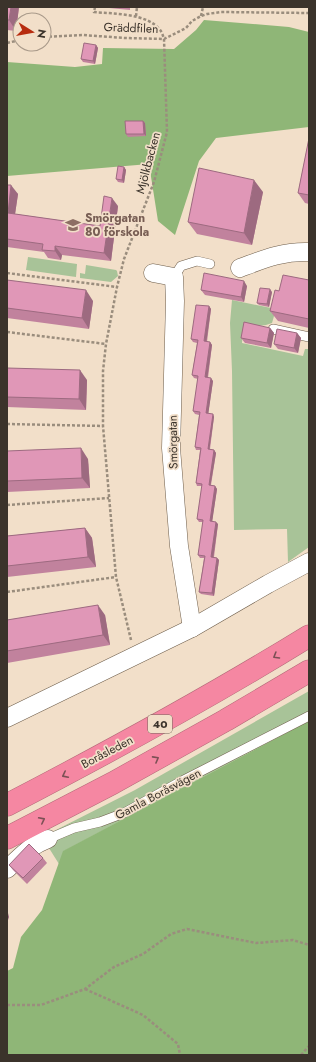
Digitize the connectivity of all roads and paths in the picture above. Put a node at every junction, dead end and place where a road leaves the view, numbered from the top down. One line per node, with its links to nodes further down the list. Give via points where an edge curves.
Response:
1 (95, 7): 7 (path, via 94,12)
2 (138, 7): 7 (path)
3 (203, 7): 8 (path)
4 (261, 7): 5 (path)
5 (259, 12): 6 (path); 8 (path, via 221,12)
6 (309, 13)
7 (136, 16): 10 (path, via 148,20 160,30)
8 (201, 16): 10 (path, Gräddfilen, via 186,28)
9 (52, 37): 10 (path, Gräddfilen, via 83,35)
10 (164, 39): 17 (path, Mjölkbacken, via 167,132 154,182 124,259)
11 (309, 252): 13 (street, via 280,254)
12 (210, 264): 16 (lane, via 197,261 181,266)
13 (240, 268)
14 (7, 273): 17 (path)
15 (153, 273): 16 (street)
16 (174, 277): 29 (street, Smörgatan, via 176,302 171,448 179,546)
17 (117, 287): 21 (path, Mjölkbacken)
18 (273, 329): 20 (lane)
19 (7, 332): 21 (path)
20 (309, 337)
21 (106, 344): 23 (path, Mjölkbacken, via 103,371)
22 (7, 424): 23 (path)
23 (103, 426): 24 (path, Mjölkbacken)
24 (109, 498): 25 (path); 27 (path, Mjölkbacken)
25 (7, 505)
26 (309, 562): 29 (street)
27 (116, 577): 28 (path); 31 (path, Mjölkbacken)
28 (7, 592)
29 (192, 628): 31 (street)
30 (309, 636): 35 (highway, Boråsleden / 40, one-way to 35, via 201,701)
31 (135, 656): 34 (street)
32 (309, 671): 36 (highway, 40, one-way to 32, via 113,783)
33 (309, 716): 37 (lane, Gamla Boråsvägen, via 124,813)
34 (7, 718)
35 (7, 805)
36 (7, 838)
37 (48, 839): 38 (street, Gamla Boråsvägen, via 27,850)
38 (7, 868)
39 (309, 945): 40 (path, via 293,940 256,943 187,929 171,934 143,954 114,967)
40 (85, 989): 41 (path, via 41,1005); 43 (path, via 143,1015 178,1044)
41 (7, 1005)
42 (309, 1046): 44 (path)
43 (180, 1055)
44 (301, 1055)

